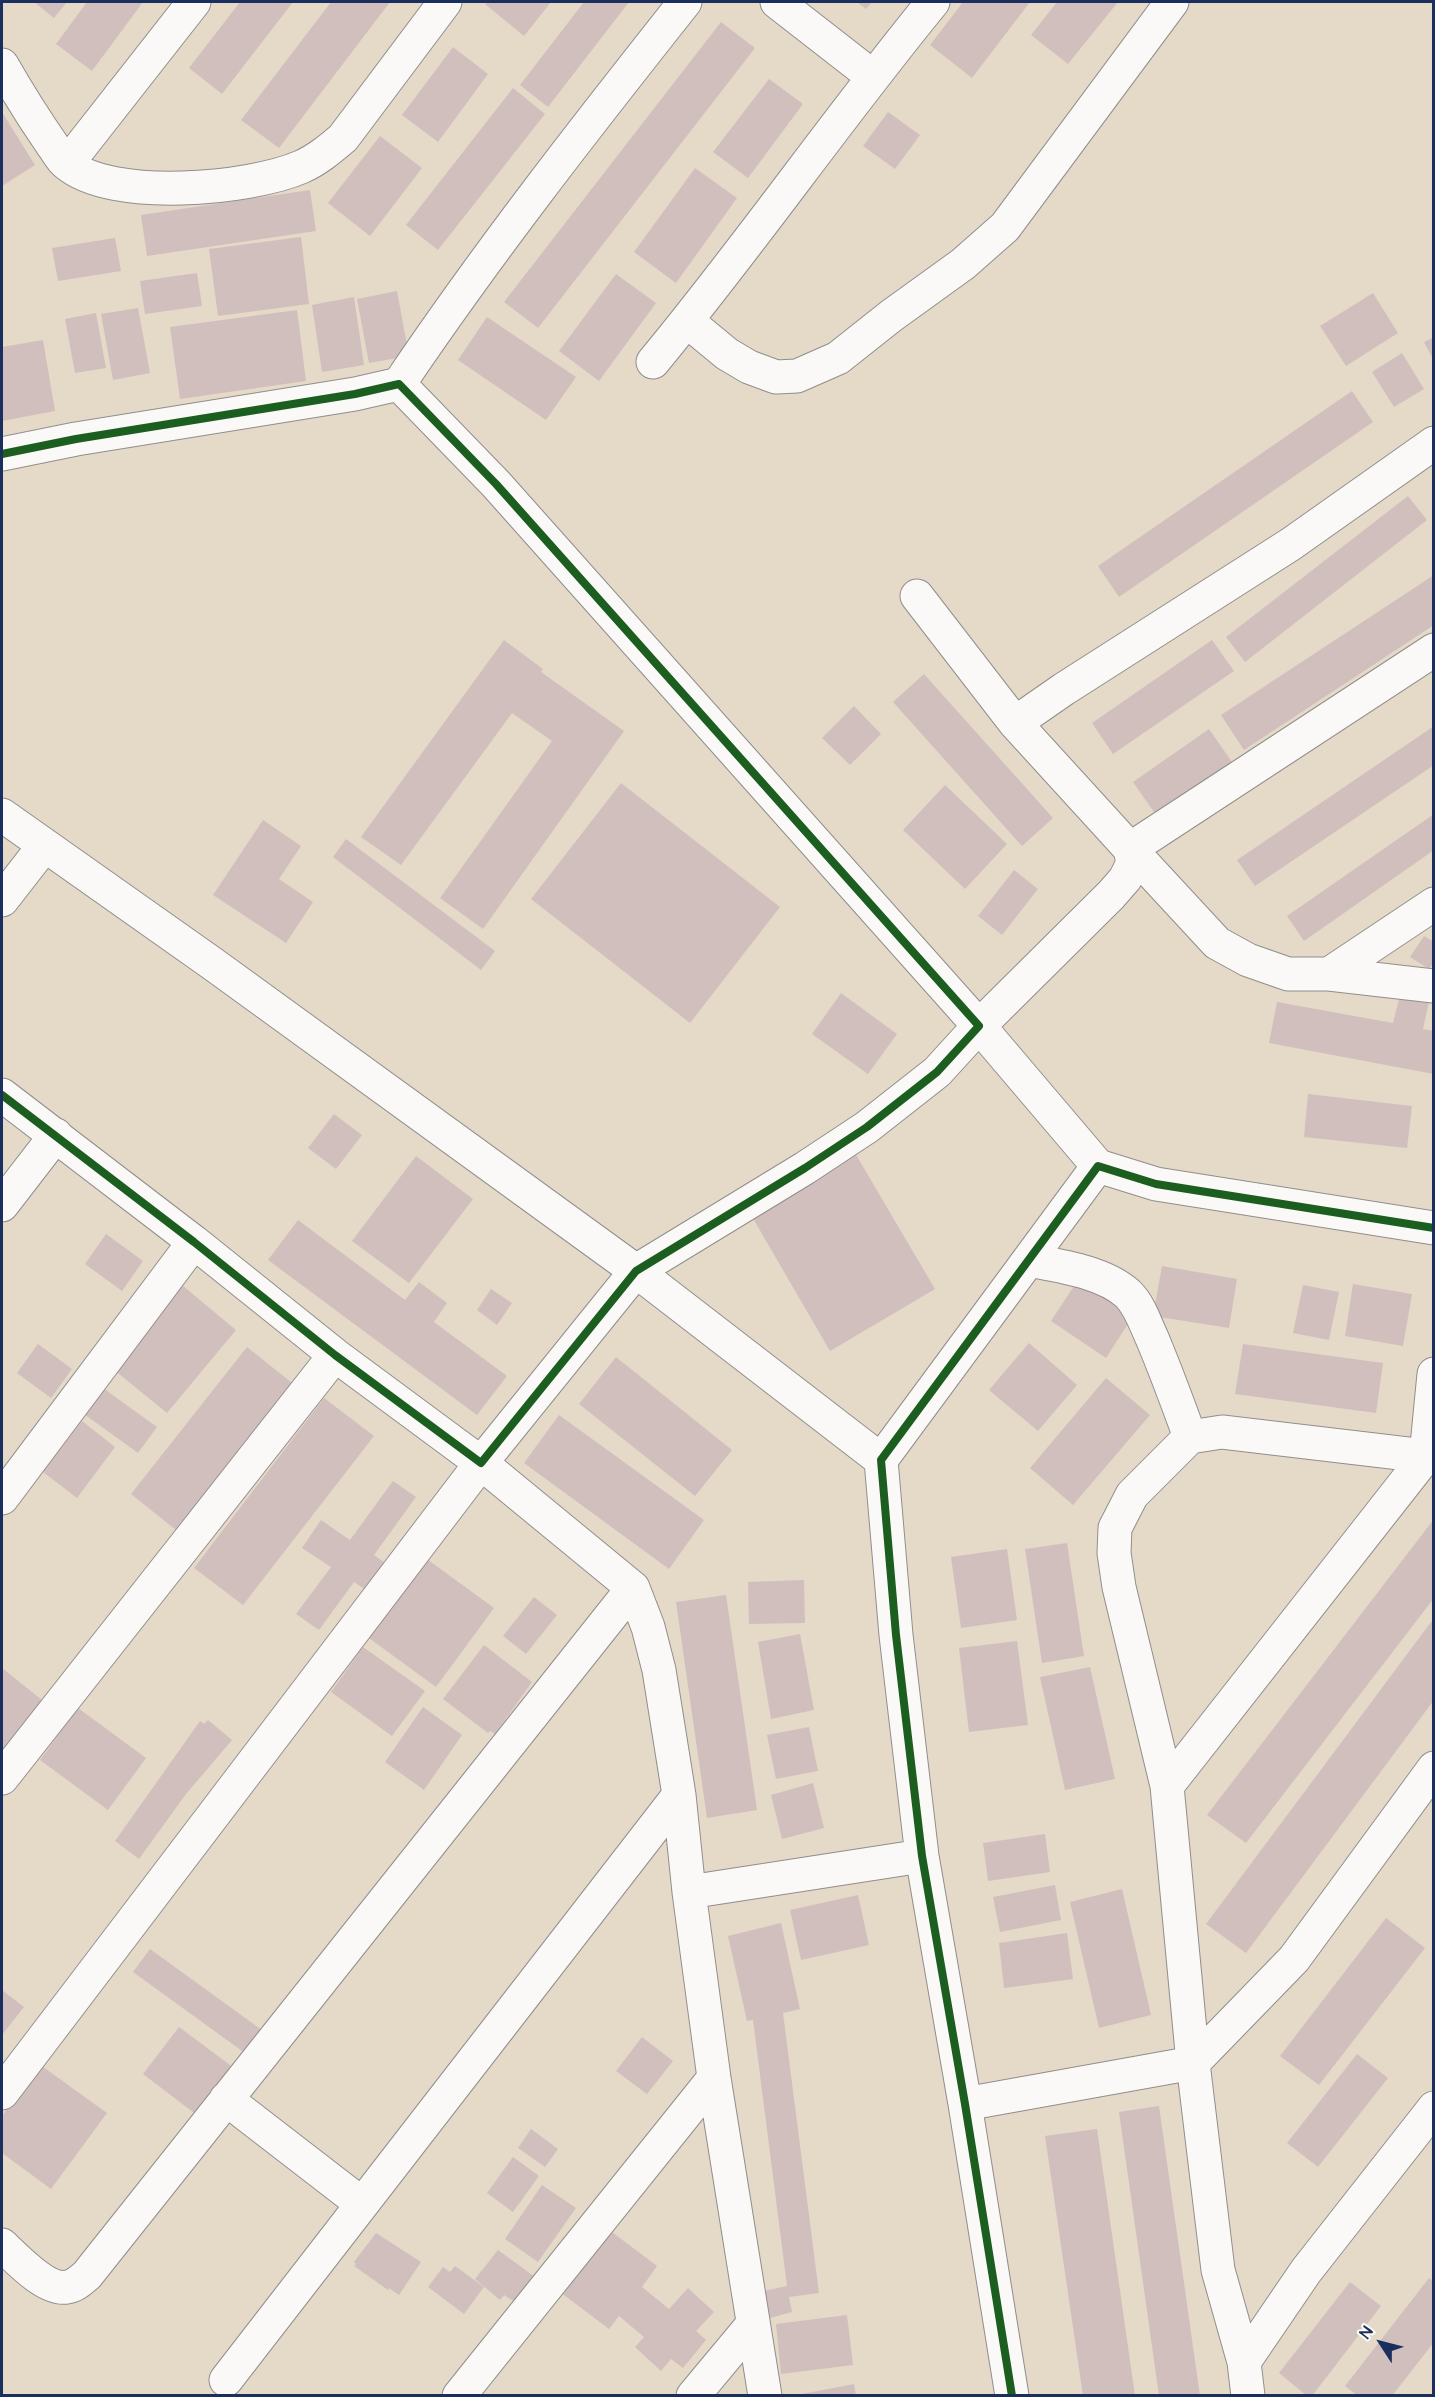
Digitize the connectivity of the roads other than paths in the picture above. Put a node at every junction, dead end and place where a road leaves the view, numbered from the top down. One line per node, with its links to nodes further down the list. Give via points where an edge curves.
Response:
1 (194, 2): 9 (street)
2 (445, 2): 9 (street, via 343,138 301,167 214,187 138,187 100,181)
3 (685, 2): 12 (street, via 577,139)
4 (777, 2): 8 (street)
5 (933, 2): 8 (street)
6 (1172, 2): 10 (street, via 1005,227 963,264 838,358 797,376 776,377 728,354)
7 (2, 65): 9 (street)
8 (872, 76): 10 (street)
9 (66, 164)
10 (687, 321): 11 (street)
11 (653, 362)
12 (399, 384): 14 (street); 25 (street, via 496,484)
13 (1434, 443): 17 (street, via 1291,544)
14 (2, 454)
15 (917, 596): 17 (street)
16 (1434, 650): 20 (street)
17 (1015, 723): 20 (street)
18 (2, 815): 19 (street)
19 (44, 846): 21 (street); 33 (street)
20 (1130, 849): 23 (street, via 1217,944 1288,974); 25 (street, via 1133,863 1125,879)
21 (2, 900)
22 (1434, 904): 23 (street)
23 (1329, 974): 24 (street)
24 (1434, 986)
25 (979, 1026): 28 (street); 33 (street, via 937,1072 867,1128)
26 (2, 1095): 27 (street)
27 (56, 1135): 29 (street); 31 (street)
28 (1098, 1166): 30 (street, via 1156,1184); 32 (street)
29 (2, 1205)
30 (1434, 1227)
31 (194, 1242): 34 (street); 40 (street)
32 (1029, 1260): 36 (street, via 1101,1278 1126,1293 1138,1306); 38 (street)
33 (636, 1271): 38 (street); 39 (street)
34 (335, 1355): 39 (street); 43 (street)
35 (1434, 1374): 37 (street)
36 (1190, 1437): 37 (street, via 1222,1432); 44 (street, via 1132,1496 1115,1528 1119,1587)
37 (1430, 1456): 44 (street)
38 (881, 1460): 46 (street, via 896,1635)
39 (482, 1463): 41 (street); 50 (street)
40 (2, 1498)
41 (633, 1588): 45 (street, via 659,1670); 51 (street)
42 (1434, 1768): 48 (street, via 1294,1959)
43 (2, 1778)
44 (1167, 1786): 48 (street)
45 (679, 1795): 47 (street); 54 (street)
46 (922, 1856): 47 (street); 52 (street)
47 (689, 1892): 49 (street)
48 (1193, 2063): 52 (street); 57 (street, via 1218,2270)
49 (714, 2078): 56 (street); 59 (street)
50 (2, 2093)
51 (226, 2099): 54 (street); 55 (street, via 87,2276 75,2285 52,2286)
52 (965, 2104): 62 (street)
53 (1434, 2108): 57 (street, via 1306,2271)
54 (362, 2204): 58 (street)
55 (2, 2245)
56 (753, 2324): 60 (street); 61 (street)
57 (1244, 2362): 63 (street)
58 (226, 2380)
59 (459, 2396)
60 (693, 2396)
61 (765, 2396)
62 (1012, 2396)
63 (1248, 2396)

